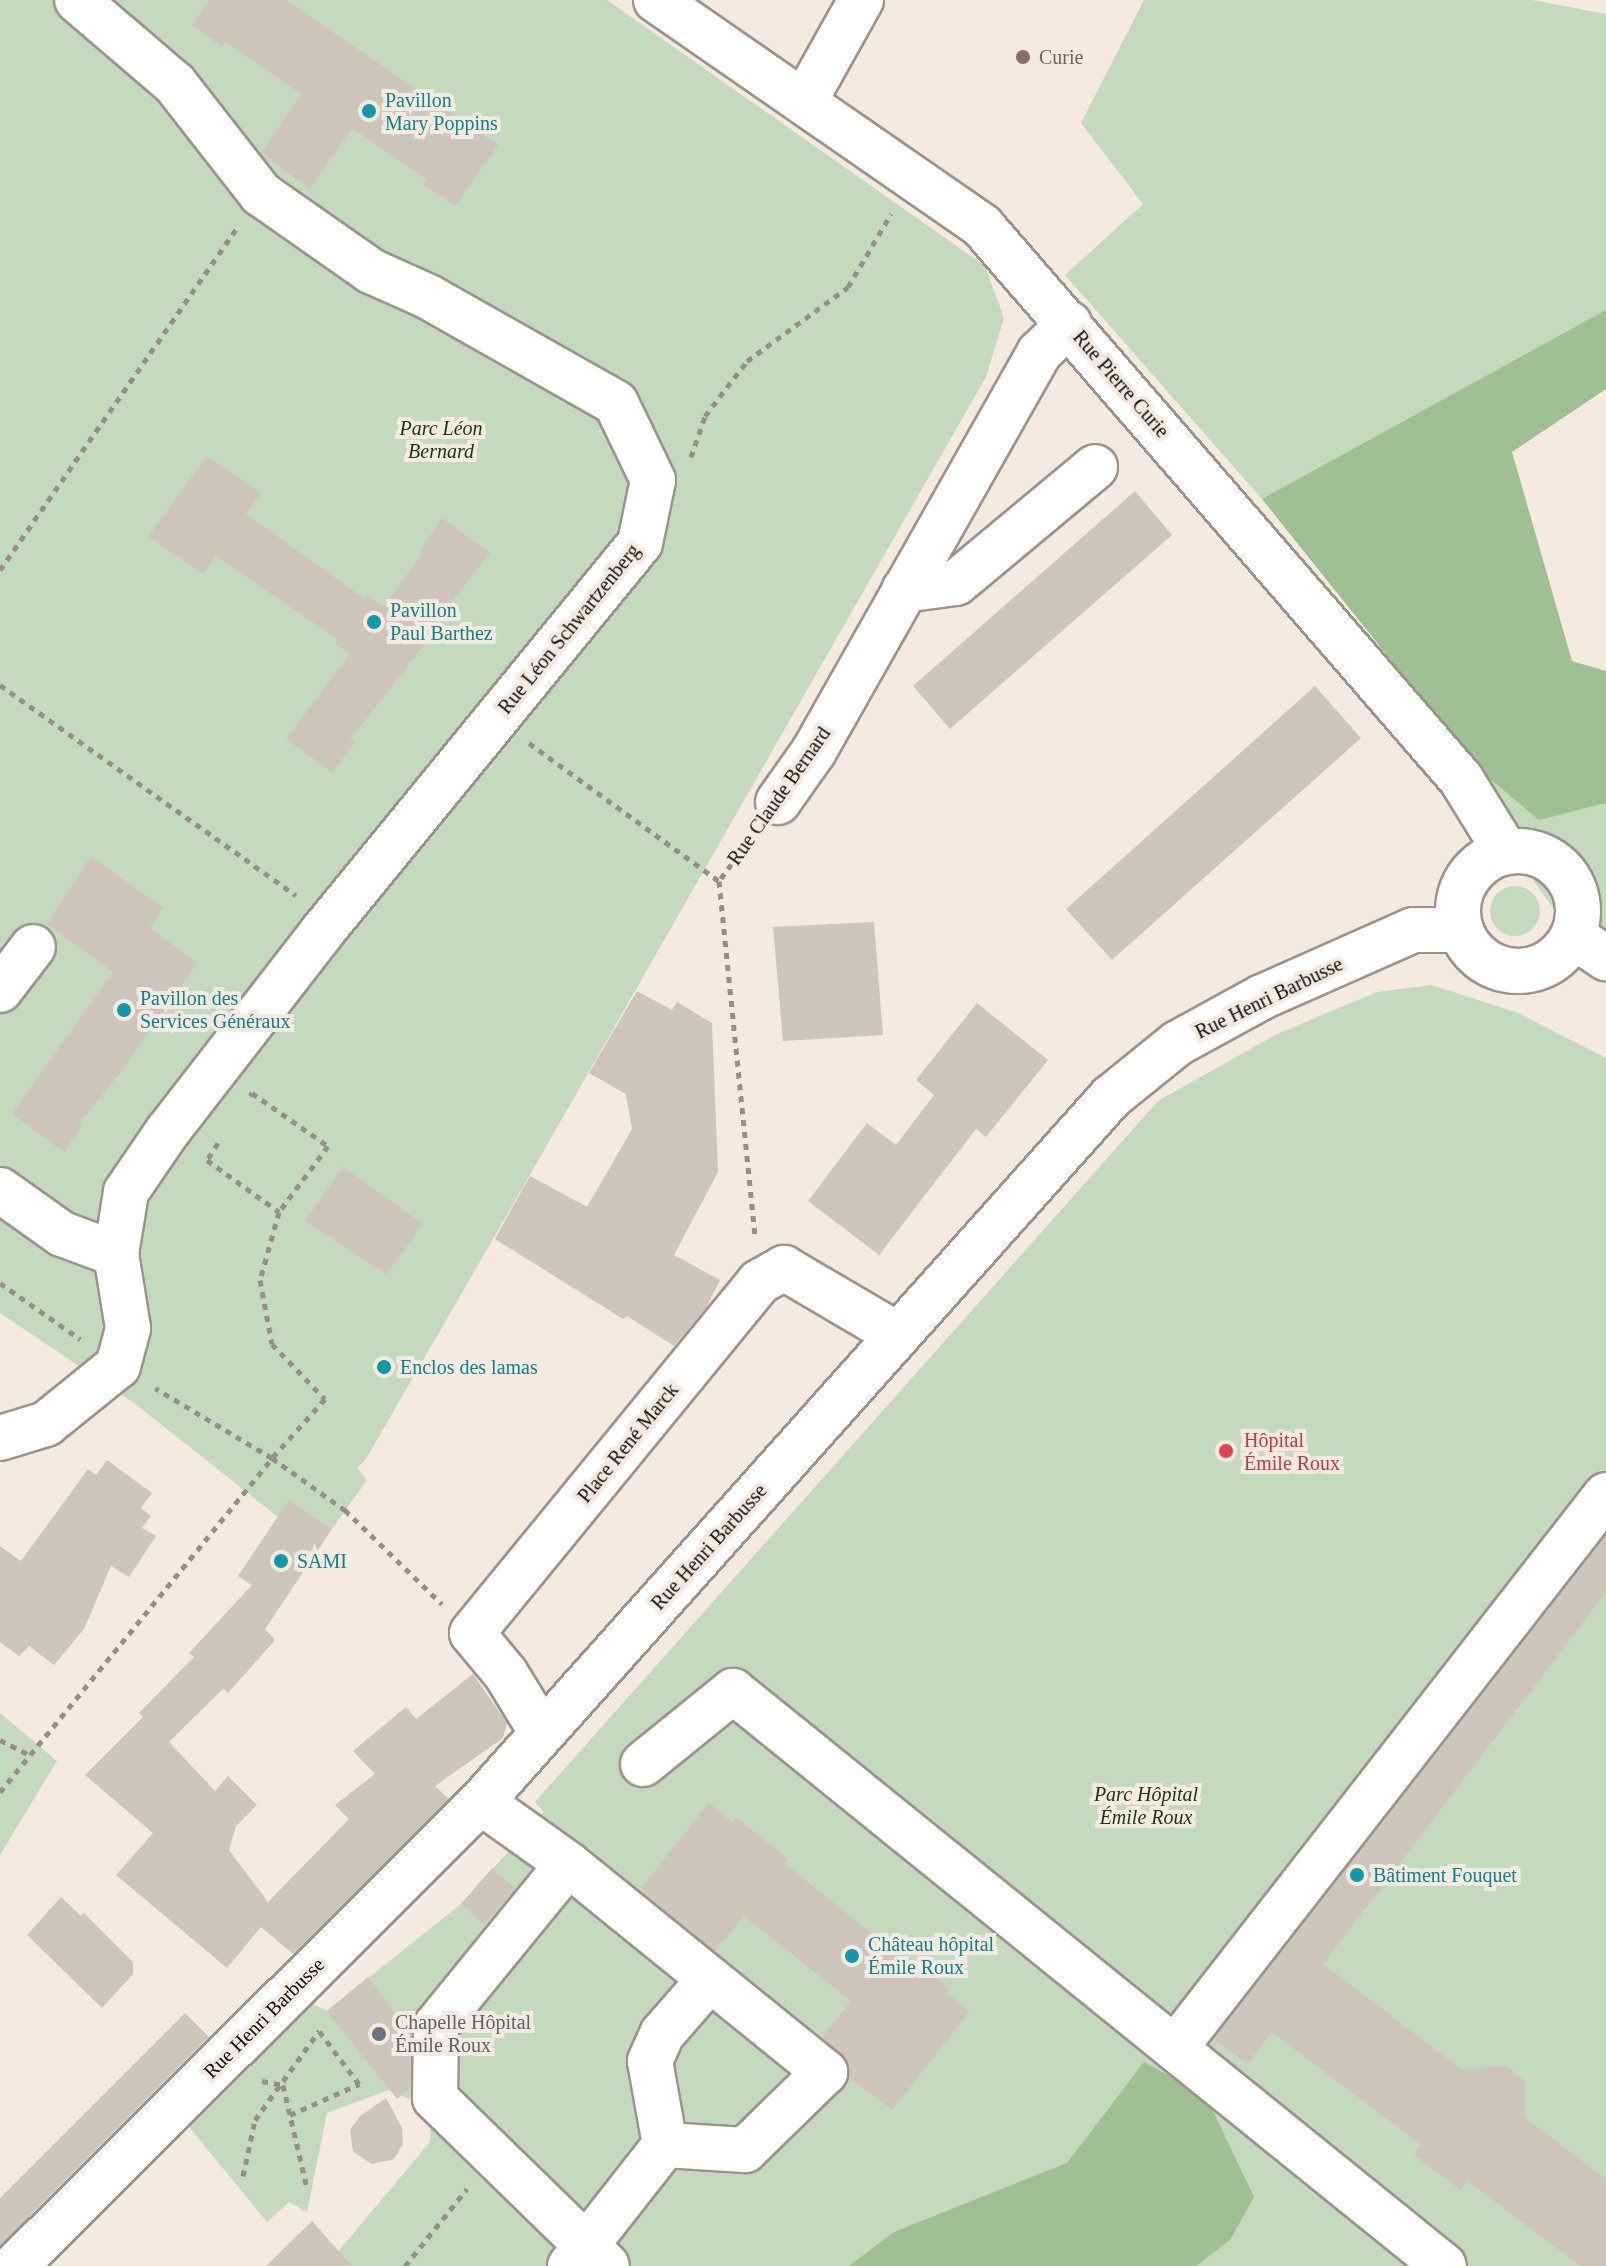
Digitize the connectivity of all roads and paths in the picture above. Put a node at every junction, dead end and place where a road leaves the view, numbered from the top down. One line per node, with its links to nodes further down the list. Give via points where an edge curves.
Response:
1 (77, 0): 6 (street, via 175,84)
2 (656, 0): 4 (street, Rue Pierre Curie)
3 (861, 0): 4 (street)
4 (804, 102): 5 (street, Rue Pierre Curie)
5 (914, 178): 7 (street, Rue Pierre Curie, via 982,226); 9 (path, via 848,287 747,361 705,416 687,470)
6 (261, 194): 9 (street, via 371,271 429,297 616,403); 10 (path)
7 (1069, 324): 11 (street, Rue Claude Bernard, via 1039,353); 15 (street, Rue Pierre Curie, via 1461,779)
8 (1095, 467): 11 (street, via 956,583)
9 (653, 480): 13 (street, Rue Léon Schwartzenberg, via 640,543)
10 (0, 570)
11 (904, 590): 14 (street, Rue Claude Bernard, via 814,751)
12 (0, 685): 17 (path)
13 (496, 719): 16 (path); 17 (street, Rue Léon Schwartzenberg)
14 (778, 802): 16 (path, Rue Claude Bernard)
15 (1506, 852): 18 (street, via 1487,859 1461,890); 20 (street, via 1543,856 1571,881)
16 (719, 881): 27 (path, Rue Claude Bernard)
17 (331, 920): 22 (street, Rue Léon Schwartzenberg)
18 (1461, 930): 20 (street, via 1470,948 1505,970 1526,971 1562,953); 29 (street, Rue Henri Barbusse, via 1413,930 1262,997 1178,1043 1111,1097)
19 (33, 947): 21 (street)
20 (1590, 947)
21 (0, 990)
22 (194, 1097): 25 (path, via 228,1126 207,1160); 26 (street, Rue Léon Schwartzenberg, via 126,1192)
23 (244, 1104): 25 (path, via 252,1093 328,1146)
24 (0, 1190): 26 (street, via 62,1234)
25 (279, 1212): 32 (path, via 260,1280 272,1344 325,1399)
26 (116, 1254): 30 (street, Rue Léon Schwartzenberg, via 128,1328)
27 (759, 1282): 29 (street, via 784,1268); 34 (street, Place René Marck)
28 (0, 1283): 30 (path)
29 (898, 1335): 35 (street, Rue Henri Barbusse)
30 (118, 1366): 31 (street, via 46,1424); 32 (path)
31 (0, 1438)
32 (272, 1458): 34 (path, via 345,1510); 37 (path)
33 (1606, 1495): 45 (street)
34 (472, 1633): 35 (street, via 506,1674)
35 (542, 1733): 40 (street, Rue Henri Barbusse)
36 (0, 1740): 37 (path)
37 (31, 1756): 39 (path)
38 (643, 1764): 45 (street, via 733,1691)
39 (0, 1792)
40 (481, 1802): 41 (street); 43 (street, Rue Henri Barbusse)
41 (568, 1864): 42 (street); 50 (street, via 436,2026 435,2098)
42 (710, 1979): 49 (street, via 662,2034 650,2061); 49 (street, via 825,2072 745,2150)
43 (290, 1992): 44 (path); 54 (street, Rue Henri Barbusse)
44 (319, 2031): 46 (path); 48 (path, via 359,2084)
45 (1175, 2048): 56 (street)
46 (283, 2085): 47 (path, via 261,2081); 48 (path); 51 (path, via 255,2120)
47 (249, 2087)
48 (290, 2115): 52 (path)
49 (665, 2145): 53 (street)
50 (494, 2156): 53 (street); 55 (path)
51 (243, 2176)
52 (306, 2184)
53 (588, 2259)
54 (15, 2266)
55 (405, 2266)
56 (1444, 2266)

